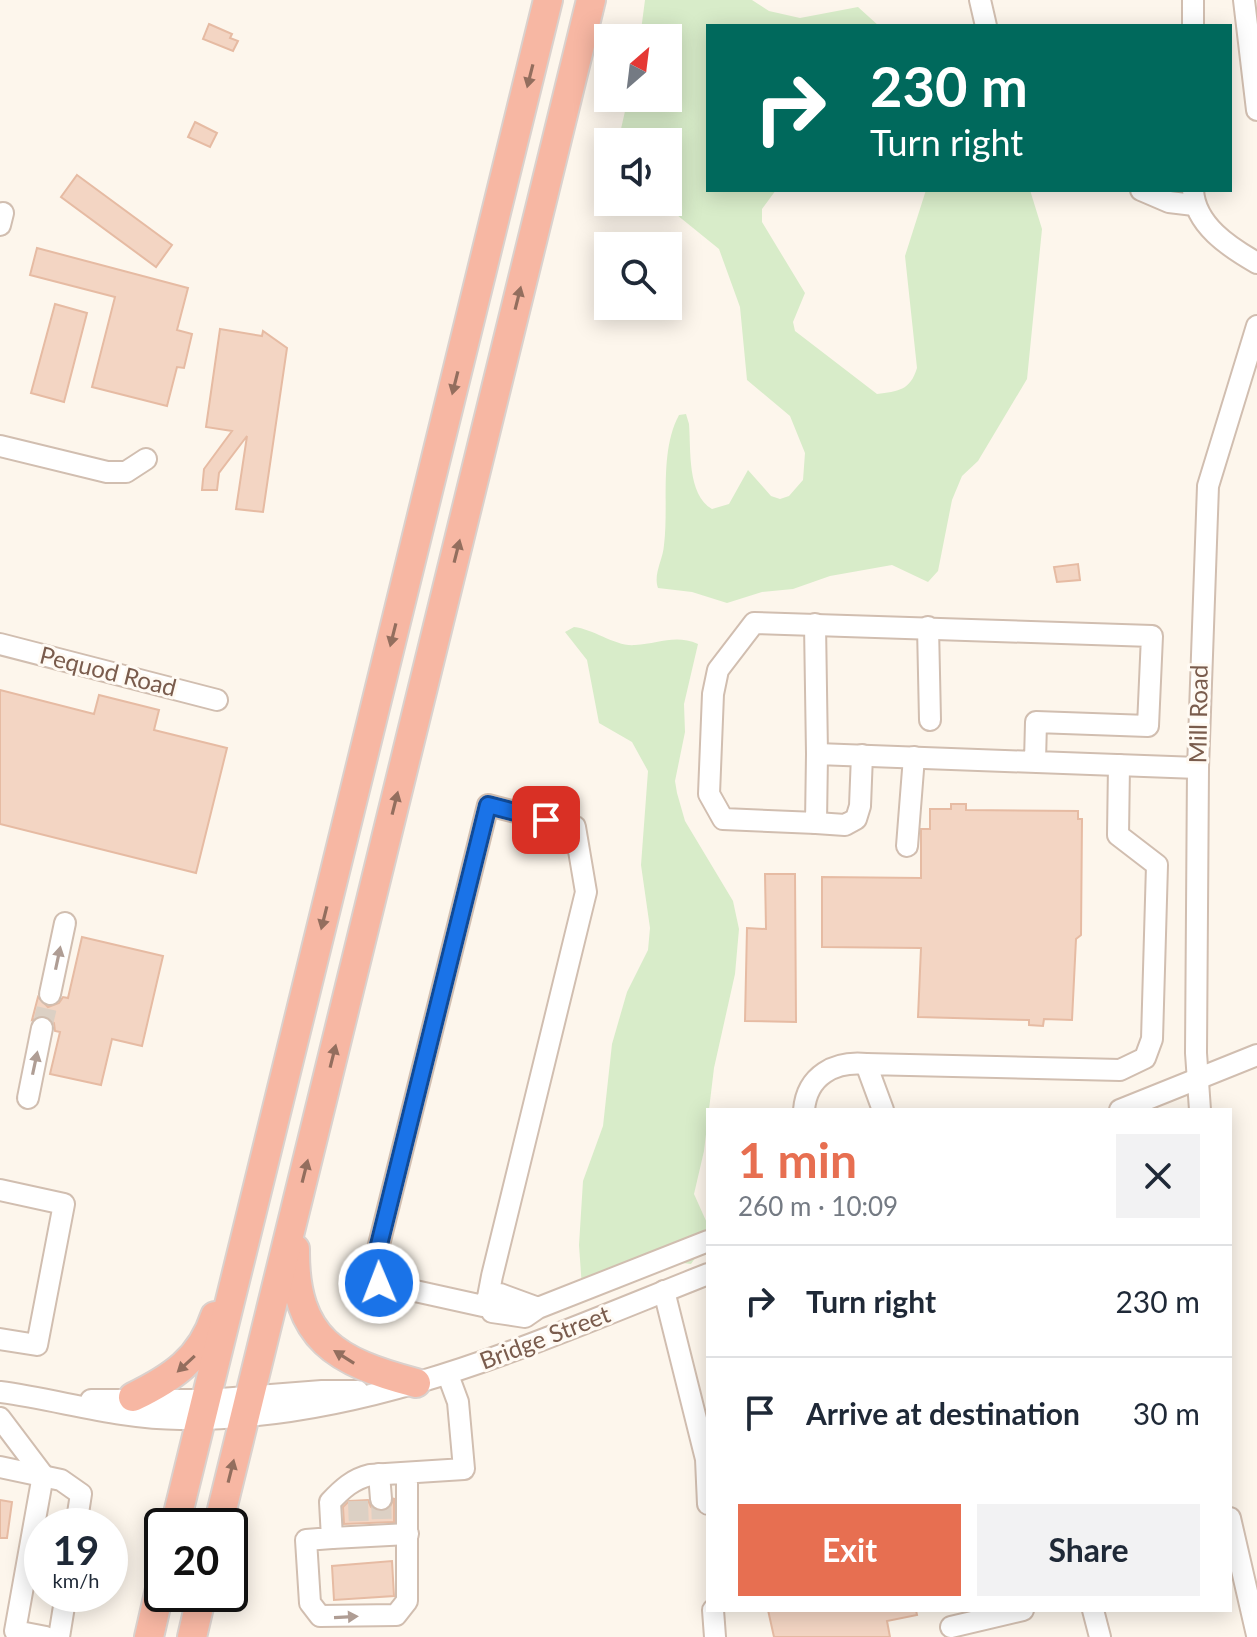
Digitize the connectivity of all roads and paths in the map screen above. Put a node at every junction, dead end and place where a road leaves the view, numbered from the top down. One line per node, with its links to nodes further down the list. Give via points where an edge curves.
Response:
1 (548, 0): 41 (highway, one-way to 41)
2 (591, 0): 42 (highway, one-way to 2)
3 (980, 0): 6 (street)
4 (1193, 0): 7 (street)
5 (1244, 0): 8 (street)
6 (986, 24)
7 (1193, 24)
8 (1257, 110)
9 (1146, 192): 10 (street, via 1169,202)
10 (1193, 198): 11 (street, via 1216,236)
11 (1257, 263)
12 (1257, 326): 13 (street, Mill Road)
13 (1249, 378): 26 (street, Mill Road, via 1208,486)
14 (0, 446): 15 (street, via 107,472 126,472)
15 (146, 459)
16 (815, 624): 17 (street); 21 (street); 27 (street, via 754,623 718,670 709,794 723,819)
17 (928, 627): 20 (street); 24 (street, via 1152,636 1148,726 1036,722)
18 (0, 644): 19 (street, Pequod Road)
19 (217, 700)
20 (930, 720)
21 (817, 754): 22 (street); 27 (street)
22 (862, 755): 23 (street); 27 (street, via 856,819 845,825)
23 (914, 757): 24 (street); 28 (street)
24 (1035, 761): 25 (street)
25 (1119, 765): 26 (street); 33 (street, via 1118,835 1157,865 1152,1039 1145,1058 1120,1070)
26 (1198, 768): 34 (street, Mill Road)
27 (816, 823)
28 (907, 846)
29 (65, 923): 30 (street, one-way to 29)
30 (50, 994)
31 (42, 1028): 35 (street, one-way to 31)
32 (1257, 1055): 34 (street)
33 (866, 1064): 36 (street, via 844,1062 821,1073 805,1097); 37 (street)
34 (1197, 1079): 38 (street); 39 (street, Mill Road)
35 (28, 1098)
36 (804, 1108)
37 (882, 1108)
38 (1125, 1108)
39 (1200, 1108)
40 (0, 1190): 49 (street, via 64,1204 37,1345)
41 (258, 1190): 53 (highway, one-way to 53, via 205,1342 183,1368); 56 (highway)
42 (296, 1209): 51 (highway, one-way to 42, via 347,1361 313,1329 296,1282); 55 (highway)
43 (706, 1242): 47 (street)
44 (706, 1275): 45 (street, Bridge Street)
45 (664, 1291): 48 (street, Bridge Street); 58 (street)
46 (488, 1297): 46 (street, via 586,892 575,827 488,805 372,1273 379,1283 483,1306); 47 (street, via 500,1294)
47 (542, 1307): 48 (street)
48 (555, 1335): 50 (street, Bridge Street)
49 (0, 1339)
50 (448, 1375): 51 (street, Bridge Street); 60 (street, via 458,1402 464,1469)
51 (416, 1383): 55 (street, Bridge Street, via 323,1408)
52 (0, 1392): 54 (street, Bridge Street)
53 (133, 1397): 54 (street, Bridge Street); 56 (street, Bridge Street)
54 (67, 1401): 56 (street, Bridge Street, via 132,1416)
55 (246, 1407): 56 (street, Bridge Street); 68 (highway, one-way to 55)
56 (205, 1409): 67 (highway)
57 (0, 1418): 62 (street)
58 (706, 1459)
59 (0, 1467): 62 (street)
60 (407, 1473): 61 (street); 70 (street)
61 (379, 1474): 63 (street); 64 (street)
62 (43, 1475): 66 (street, via 81,1494); 79 (street)
63 (356, 1478): 65 (street); 71 (street, via 330,1502)
64 (381, 1499)
65 (358, 1501)
66 (79, 1508)
67 (180, 1508)
68 (222, 1508)
69 (1232, 1527): 80 (street)
70 (408, 1534): 71 (street, via 382,1531); 71 (street, one-way to 70, via 306,1540 310,1603 320,1616 396,1615 407,1601)
71 (332, 1538)
72 (63, 1612): 82 (street)
73 (155, 1612): 83 (highway)
74 (198, 1612): 84 (highway)
75 (713, 1612): 85 (street)
76 (1014, 1612): 78 (street)
77 (1094, 1612): 86 (street)
78 (952, 1625)
79 (12, 1634): 81 (street)
80 (1257, 1635)
81 (46, 1637)
82 (59, 1637)
83 (149, 1637)
84 (192, 1637)
85 (715, 1637)
86 (1100, 1637)

